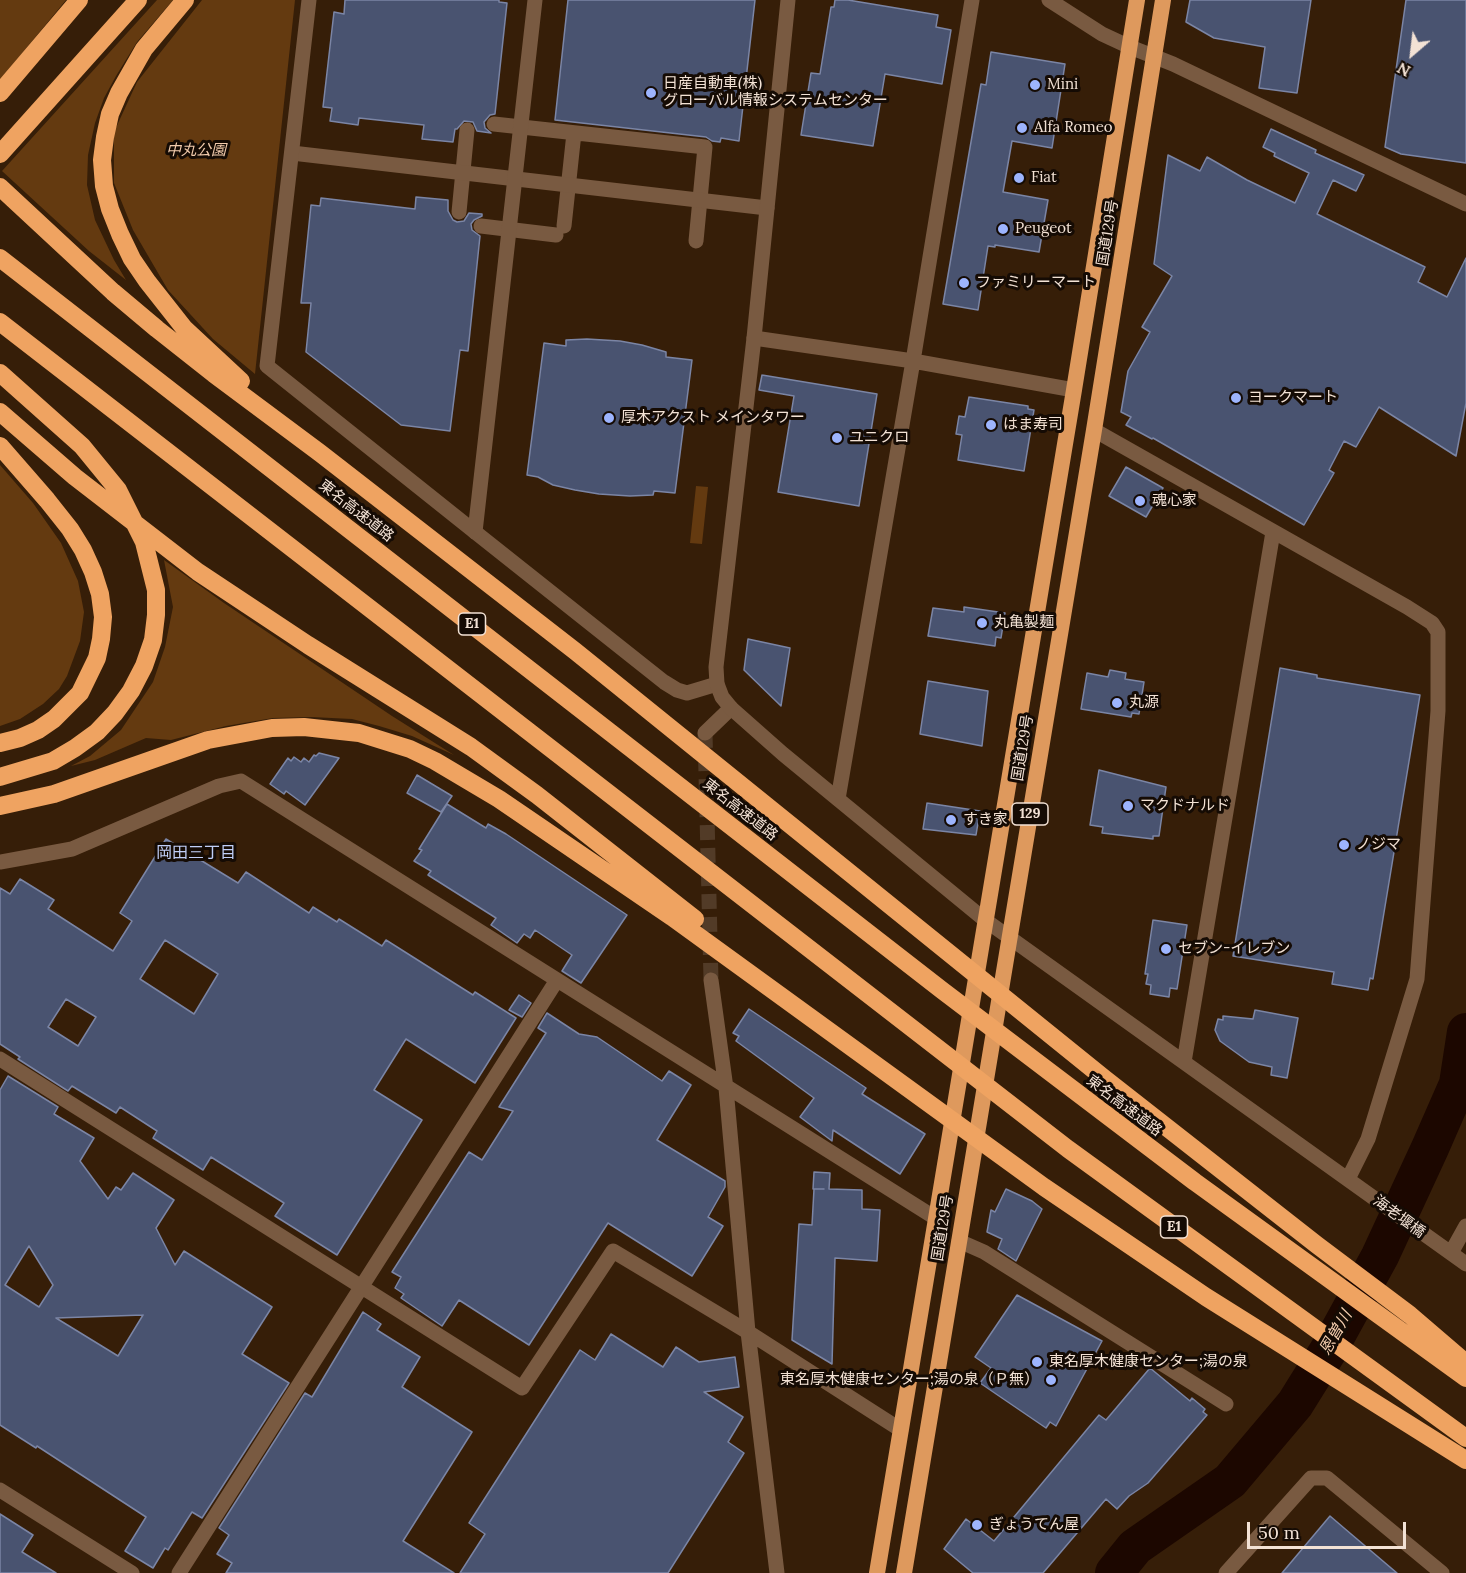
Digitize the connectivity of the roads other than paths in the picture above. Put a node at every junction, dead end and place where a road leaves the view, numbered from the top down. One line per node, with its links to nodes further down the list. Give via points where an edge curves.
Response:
1 (79, 0): 13 (highway)
2 (138, 0): 18 (highway)
3 (185, 0): 35 (highway, via 144,49 110,114 102,160 110,209 132,258 164,304 210,353)
4 (309, 0): 17 (street)
5 (535, 0): 19 (street)
6 (788, 0): 22 (street)
7 (972, 0): 29 (street)
8 (1049, 0): 11 (street)
9 (1137, 0): 11 (highway, 国道129号 / 129)
10 (1163, 0): 12 (highway, 国道129号 / 129)
11 (1130, 47): 12 (street); 31 (highway, 国道129号 / 129)
12 (1156, 56): 21 (street); 33 (highway, 国道129号 / 129)
13 (0, 93)
14 (494, 123): 16 (street)
15 (467, 130): 23 (street)
16 (574, 133): 24 (street, via 560,230); 25 (street, via 603,132 685,141 705,147)
17 (292, 153): 19 (street); 36 (street, via 267,366)
18 (0, 154)
19 (514, 179): 22 (street); 36 (street)
20 (1, 188): 35 (highway, via 157,329)
21 (1466, 204)
22 (767, 208): 28 (street)
23 (459, 212)
24 (481, 226)
25 (696, 241)
26 (0, 258): 63 (highway, 東名高速道路 / E1, via 943,991 1204,1188)
27 (0, 322): 66 (highway, E1, via 929,1044)
28 (754, 338): 29 (street); 38 (street)
29 (913, 362): 31 (street); 43 (street)
30 (0, 373): 42 (highway, via 82,446 118,490 144,542 156,590 156,615 144,666 131,691 97,732 53,761)
31 (1074, 390): 46 (highway, 国道129号 / 129)
32 (0, 412): 53 (highway, via 75,477 198,572 502,768)
33 (1094, 430): 37 (street); 47 (highway, 国道129号 / 129)
34 (0, 446): 41 (highway, via 70,529 93,572 103,617 90,676 80,693 38,730)
35 (320, 453): 62 (highway)
36 (475, 531): 38 (street, via 663,682 687,693)
37 (1272, 532): 51 (street); 54 (street, via 1407,607 1432,623 1438,632 1438,711 1417,979 1368,1138)
38 (717, 684): 39 (street)
39 (730, 708): 40 (street); 43 (street, 海老堰橋)
40 (705, 733)
41 (0, 743)
42 (0, 777)
43 (838, 799): 46 (street, 海老堰橋)
44 (0, 806): 53 (highway, via 54,794 186,747 242,733 304,727 385,740 435,761 499,800 672,917)
45 (0, 862): 48 (street, via 72,849 219,786 241,781)
46 (985, 920): 47 (street, 海老堰橋); 55 (highway, 国道129号 / 129)
47 (1009, 938): 51 (street, 海老堰橋); 57 (highway, 国道129号 / 129)
48 (557, 980): 52 (street); 60 (street)
49 (711, 980): 52 (street)
50 (0, 1059): 60 (street)
51 (1184, 1062): 54 (street, 海老堰橋)
52 (726, 1088): 55 (street); 61 (street)
53 (918, 1095): 67 (highway, via 1044,1188 1179,1279)
54 (1348, 1179): 58 (street, 海老堰橋)
55 (937, 1219): 65 (highway, 国道129号 / 129)
56 (1466, 1226): 58 (street)
57 (959, 1241): 64 (street, via 984,1252); 73 (highway, 国道129号 / 129)
58 (1451, 1253): 59 (street, 海老堰橋)
59 (1466, 1264)
60 (361, 1287): 61 (street, via 522,1388 613,1251); 70 (street)
61 (748, 1332): 65 (street); 71 (street)
62 (1466, 1363)
63 (1466, 1378)
64 (1226, 1404)
65 (901, 1430): 72 (highway, 国道129号 / 129)
66 (1466, 1438)
67 (1466, 1460)
68 (0, 1490): 69 (street)
69 (132, 1573)
70 (179, 1573)
71 (777, 1573)
72 (877, 1573)
73 (904, 1573)
74 (1226, 1573): 75 (street, via 1311,1478 1328,1478)
75 (1442, 1573)

